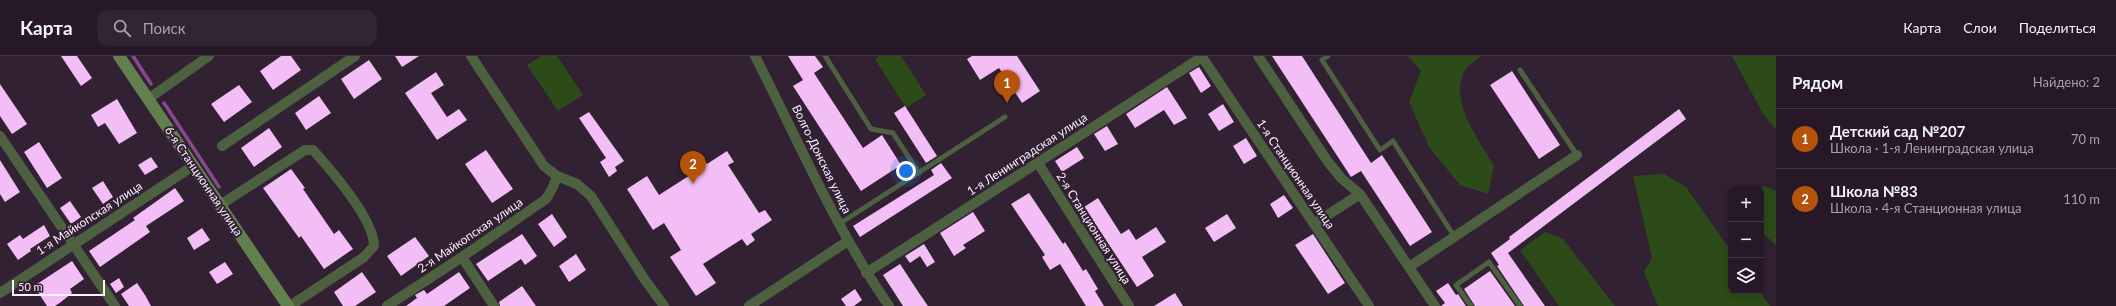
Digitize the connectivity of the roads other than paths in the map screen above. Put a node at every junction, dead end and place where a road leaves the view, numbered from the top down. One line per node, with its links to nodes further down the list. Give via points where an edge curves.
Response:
1 (119, 56): 11 (main road, 6-я Станционная улица)
2 (209, 56): 11 (street)
3 (355, 56): 14 (street)
4 (471, 56): 19 (street, via 544,166)
5 (755, 56): 22 (street, Волго-Донская улица)
6 (824, 56): 18 (lane, via 871,129 893,134)
7 (1258, 56): 20 (street, via 1328,162 1342,179)
8 (1328, 56): 24 (lane, via 1322,60 1380,150 1393,141)
9 (1202, 57): 16 (street, 1-я Ленинградская улица); 23 (street, 1-я Станционная улица)
10 (1520, 70): 15 (lane)
11 (148, 99): 17 (main road, 6-я Станционная улица)
12 (1005, 116): 18 (lane)
13 (0, 136): 26 (street)
14 (222, 146)
15 (1577, 156): 24 (street)
16 (1038, 163): 29 (street, 1-я Ленинградская улица); 38 (street, 2-я Станционная улица)
17 (193, 166): 21 (main road, 6-я Станционная улица); 26 (street, 1-я Майкопская улица)
18 (919, 173): 22 (lane)
19 (557, 176): 27 (street, 2-я Майкопская улица, via 546,199); 35 (street, via 578,184 591,196)
20 (1360, 194): 23 (street); 28 (street)
21 (220, 205): 32 (main road, 6-я Станционная улица); 32 (street, via 305,150 313,150 356,204 374,239 374,246 364,257)
22 (839, 224): 25 (street, Волго-Донская улица)
23 (1314, 224): 39 (street, 1-я Станционная улица)
24 (1454, 236): 28 (street)
25 (848, 241): 29 (street, Волго-Донская улица); 36 (street)
26 (73, 244): 30 (street, 1-я Майкопская улица); 31 (street)
27 (462, 257): 33 (street, 2-я Майкопская улица); 34 (street)
28 (1409, 267): 40 (street)
29 (866, 273): 37 (street, Волго-Донская улица)
30 (0, 293)
31 (115, 306)
32 (289, 306)
33 (387, 306)
34 (494, 306)
35 (664, 306)
36 (750, 306)
37 (889, 306)
38 (1129, 306)
39 (1369, 306)
40 (1435, 306)
41 (1471, 306): 42 (lane, via 1456,285 1489,262)
42 (1520, 306)

